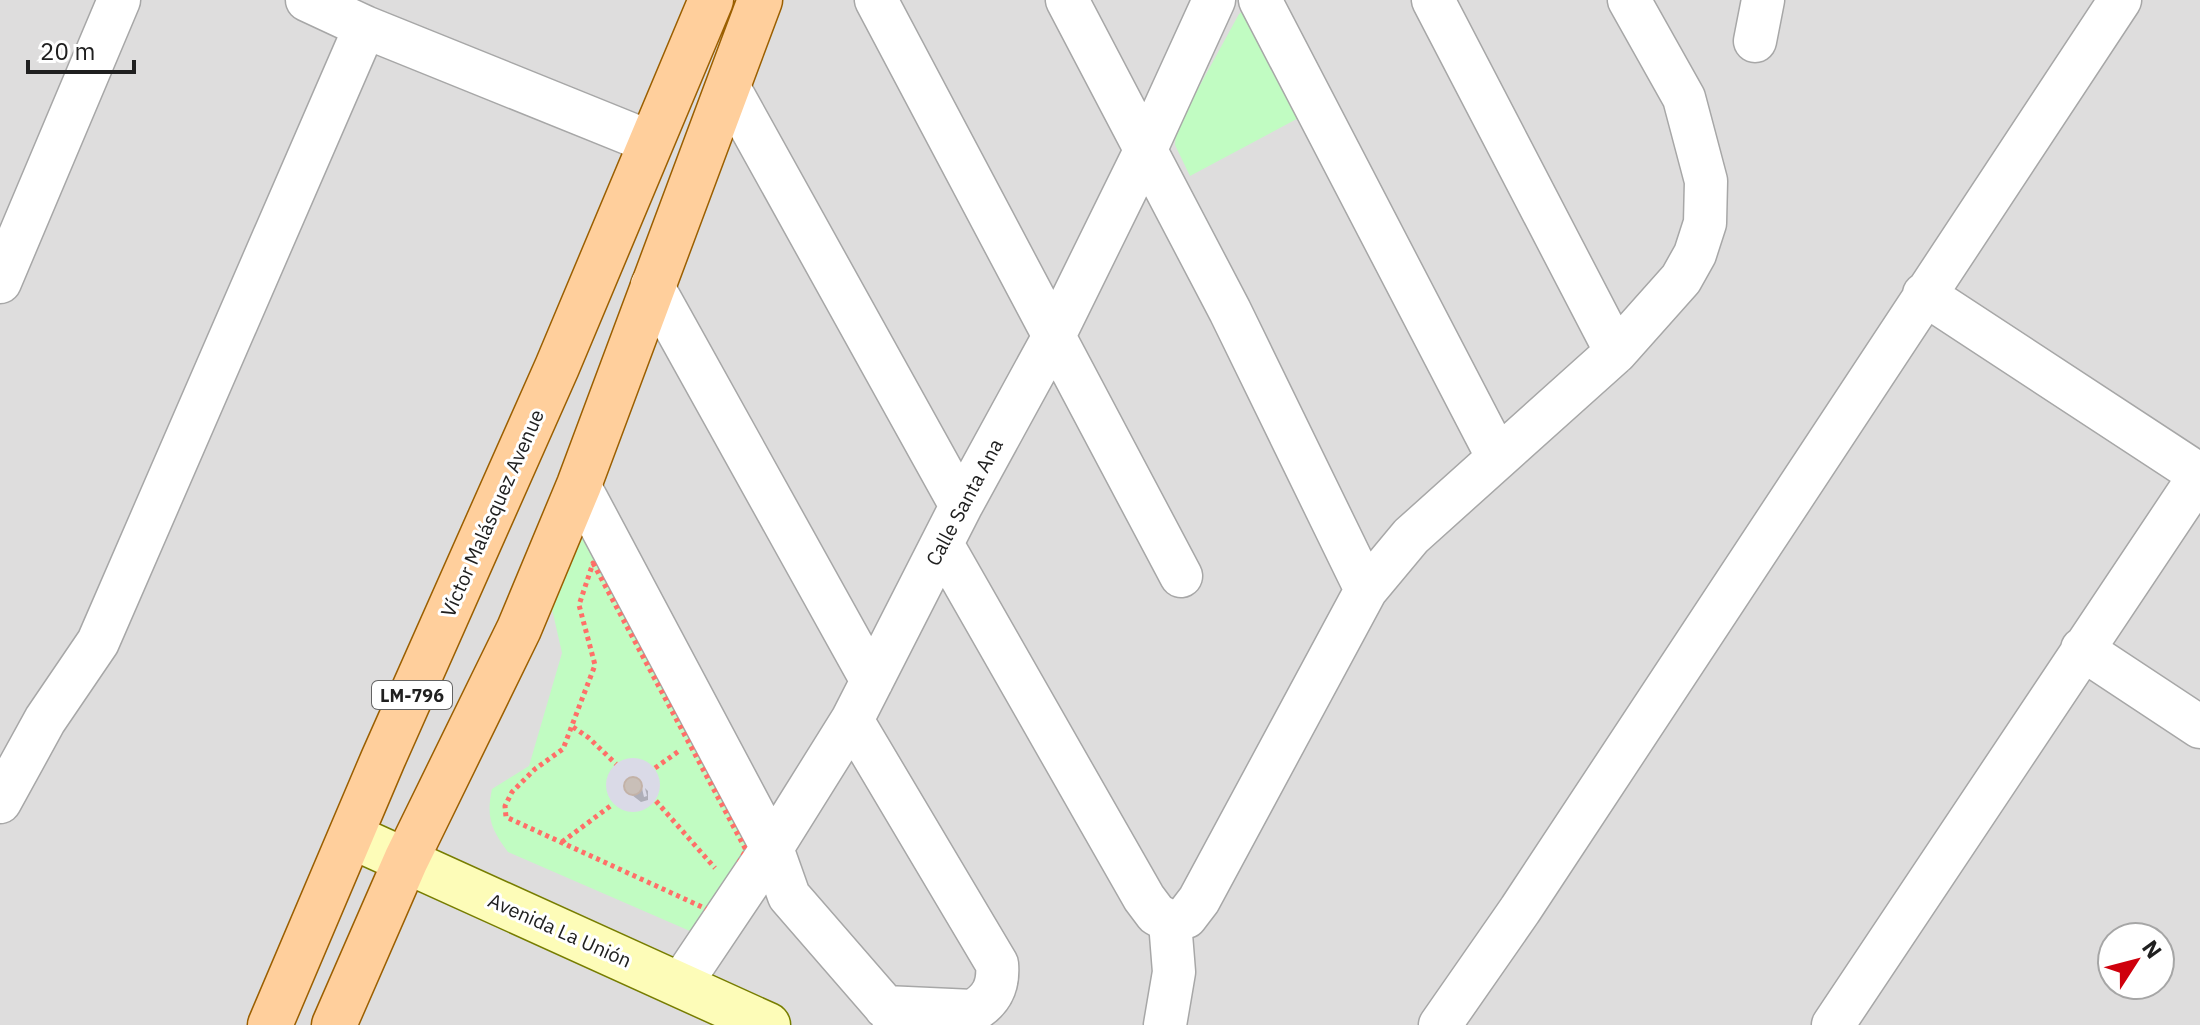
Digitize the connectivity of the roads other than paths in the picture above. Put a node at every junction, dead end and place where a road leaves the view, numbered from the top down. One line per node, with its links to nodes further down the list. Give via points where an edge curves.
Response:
1 (119, 0): 18 (street)
2 (307, 0): 13 (street)
3 (711, 0): 16 (main road, Víctor Malásquez Avenue / LM-796)
4 (760, 0): 15 (main road, LM-796)
5 (876, 0): 21 (street)
6 (1067, 0): 17 (street)
7 (1214, 0): 17 (street, Calle Santa Ana)
8 (1260, 0): 23 (street)
9 (1433, 0): 22 (street)
10 (1629, 0): 22 (street, via 1684,98 1706,181 1705,223 1681,279)
11 (1763, 0): 14 (street)
12 (2120, 0): 20 (street)
13 (365, 27): 16 (street); 34 (street, via 98,642 45,720)
14 (1755, 41)
15 (728, 86): 19 (main road, LM-796); 26 (street)
16 (650, 142): 35 (main road, Víctor Malásquez Avenue / LM-796)
17 (1146, 149): 21 (street, Calle Santa Ana); 29 (street)
18 (0, 282)
19 (652, 285): 25 (main road, LM-796); 31 (street)
20 (1924, 294): 24 (street); 45 (street)
21 (1054, 336): 26 (street, Calle Santa Ana); 28 (street)
22 (1616, 352): 23 (street)
23 (1497, 456): 29 (street, via 1411,536)
24 (2200, 475): 30 (street)
25 (579, 485): 36 (street); 37 (main road, LM-796, via 519,629)
26 (961, 506): 27 (street, Calle Santa Ana)
27 (942, 544): 31 (street, Calle Santa Ana); 38 (street, via 1144,898)
28 (1181, 576)
29 (1366, 590): 38 (street, via 1199,900 1186,917)
30 (2082, 649): 33 (street); 46 (street)
31 (872, 681): 32 (street, Calle Santa Ana)
32 (852, 720): 36 (street, Calle Santa Ana); 40 (street, via 997,964 993,993 973,1011)
33 (2200, 727)
34 (0, 802)
35 (351, 836): 37 (main road, Avenida La Unión); 41 (main road, Víctor Malásquez Avenue / LM-796)
36 (772, 848): 39 (street, Calle Santa Ana); 40 (street, via 789,896)
37 (406, 860): 39 (main road, Avenida La Unión); 42 (main road, LM-796)
38 (1170, 922): 44 (street, via 1174,972)
39 (680, 985): 43 (main road, Avenida La Unión)
40 (893, 1016)
41 (270, 1025)
42 (334, 1025)
43 (768, 1025)
44 (1165, 1025)
45 (1440, 1025)
46 (1833, 1025)

